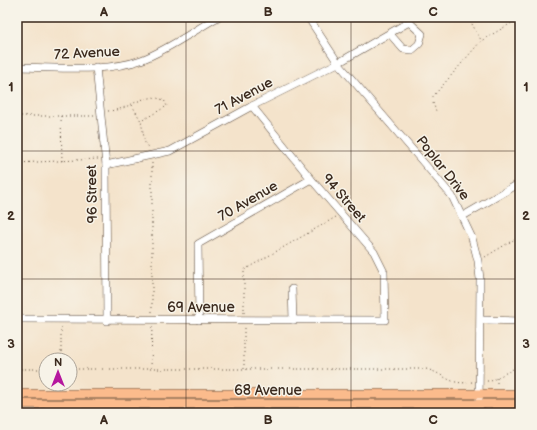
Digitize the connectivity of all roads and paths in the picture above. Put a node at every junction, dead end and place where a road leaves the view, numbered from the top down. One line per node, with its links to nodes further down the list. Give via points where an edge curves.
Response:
1 (218, 17): 9 (street, 72 Avenue, via 142,60)
2 (309, 17): 7 (street, Poplar Drive)
3 (468, 17): 6 (path)
4 (520, 18): 6 (path)
5 (390, 34): 5 (street, 71 Avenue, via 403,49 412,50 419,44 422,34 409,22); 7 (street, 71 Avenue)
6 (481, 41): 10 (path)
7 (338, 63): 13 (street, 71 Avenue); 26 (street, Poplar Drive, via 445,188)
8 (17, 67): 9 (street, 72 Avenue)
9 (96, 67): 17 (street, 96 Street)
10 (430, 100)
11 (433, 103): 14 (path)
12 (132, 105): 17 (path, via 107,111); 18 (path); 18 (path, via 142,99 153,97 164,100 167,106)
13 (252, 106): 19 (street, 71 Avenue, via 170,151); 23 (street, 94 Street)
14 (436, 111)
15 (17, 116): 16 (path)
16 (61, 116): 17 (path); 20 (path)
17 (101, 116): 21 (street, 96 Street)
18 (141, 121): 19 (path, via 145,143)
19 (152, 155): 21 (street, 71 Avenue); 38 (path)
20 (62, 162): 21 (path); 22 (path)
21 (105, 162): 37 (street, 96 Street)
22 (17, 163)
23 (311, 179): 25 (street, 94 Street); 32 (street, 70 Avenue, via 198,244)
24 (520, 183): 26 (street)
25 (340, 214): 33 (path, via 244,270); 35 (street, 94 Street, via 374,252 384,272)
26 (463, 216): 28 (street, Poplar Drive)
27 (520, 236): 28 (path)
28 (478, 261): 36 (street, Poplar Drive)
29 (292, 289): 34 (street)
30 (17, 320): 31 (street, 69 Avenue)
31 (61, 320): 37 (street, 69 Avenue); 40 (path)
32 (198, 320): 33 (street, 69 Avenue); 38 (street, 69 Avenue)
33 (244, 320): 34 (street, 69 Avenue); 46 (path)
34 (293, 320): 35 (street, 69 Avenue)
35 (385, 320)
36 (481, 320): 39 (street); 54 (street, Poplar Drive)
37 (107, 321): 38 (street, 69 Avenue)
38 (152, 321): 45 (path)
39 (520, 321)
40 (61, 352)
41 (520, 368): 47 (path)
42 (17, 369): 43 (path)
43 (38, 369)
44 (78, 369): 45 (path)
45 (151, 369): 46 (path)
46 (244, 369): 51 (path, via 426,369 455,383)
47 (497, 378): 48 (path); 50 (path)
48 (492, 381)
49 (471, 382): 51 (path)
50 (497, 383)
51 (464, 384): 52 (path)
52 (464, 386)
53 (17, 394): 54 (main road, 68 Avenue)
54 (480, 394): 55 (main road, 68 Avenue); 58 (street, Poplar Drive)
55 (520, 394)
56 (17, 404): 58 (main road, 68 Avenue)
57 (520, 404): 58 (main road, 68 Avenue)
58 (480, 408)

